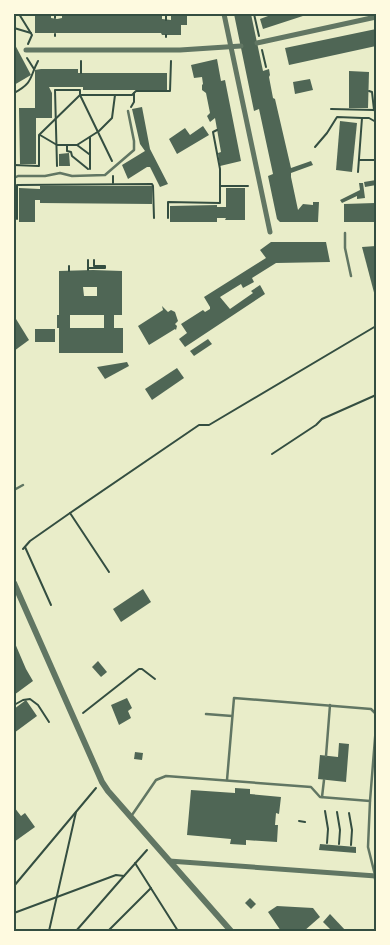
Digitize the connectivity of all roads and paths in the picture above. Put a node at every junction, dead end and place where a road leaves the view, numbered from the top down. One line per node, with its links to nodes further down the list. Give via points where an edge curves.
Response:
1 (19, 14): 9 (path, via 32,34)
2 (55, 14): 7 (path)
3 (76, 14): 4 (path)
4 (166, 14): 8 (path)
5 (224, 14): 12 (street)
6 (376, 17): 10 (street)
7 (55, 18)
8 (166, 20)
9 (14, 28)
10 (257, 43)
11 (241, 46): 12 (street)
12 (231, 48): 13 (street); 53 (street)
13 (26, 50)
14 (38, 61): 19 (path, via 32,79)
15 (81, 61): 17 (path)
16 (171, 61): 20 (path, via 170,91)
17 (81, 73)
18 (368, 91): 26 (path, via 372,92)
19 (14, 93)
20 (134, 93): 22 (path); 23 (path)
21 (80, 95): 22 (path); 27 (path); 27 (path, via 80,88 55,90); 31 (path)
22 (115, 95): 31 (path, via 112,118)
23 (134, 102)
24 (331, 109): 26 (path)
25 (128, 111): 46 (lane, via 134,146 132,153 105,175)
26 (375, 111)
27 (56, 118): 32 (path); 34 (path)
28 (362, 118): 29 (path); 37 (path, via 337,117); 40 (path)
29 (376, 122)
30 (217, 130): 48 (path, via 213,132)
31 (99, 131): 33 (path); 39 (path)
32 (39, 135): 34 (path); 42 (path, via 38,166)
33 (90, 136): 36 (path); 38 (path)
34 (57, 144): 35 (path); 46 (path)
35 (67, 145): 36 (path); 44 (path, via 67,151)
36 (77, 145): 38 (path)
37 (315, 147)
38 (90, 154): 43 (path)
39 (110, 158)
40 (359, 160): 41 (path); 45 (path)
41 (376, 160)
42 (14, 165)
43 (90, 165)
44 (90, 170)
45 (358, 172)
46 (58, 173): 47 (lane)
47 (14, 178)
48 (220, 186): 49 (path); 51 (path, via 220,202 168,202)
49 (248, 186)
50 (154, 218): 52 (path, via 152,184 97,183 17,185)
51 (168, 218)
52 (17, 219)
53 (270, 232)
54 (346, 232): 59 (lane, via 344,248)
55 (88, 260): 56 (path, via 88,269 105,268 94,266)
56 (94, 260)
57 (69, 266): 58 (path)
58 (69, 271)
59 (351, 276)
60 (376, 326): 65 (path, via 209,425 199,425)
61 (376, 395): 62 (path, via 322,419)
62 (272, 454)
63 (23, 485): 64 (lane)
64 (14, 490)
65 (70, 513): 66 (path); 68 (path, via 24,548)
66 (109, 572)
67 (14, 583): 81 (street)
68 (51, 605)
69 (155, 679): 72 (path, via 139,669)
70 (14, 705): 76 (path, via 30,699)
71 (330, 705): 74 (lane, via 371,710); 75 (lane, via 237,697 234,698); 78 (lane)
72 (84, 713)
73 (206, 714): 75 (lane)
74 (376, 714)
75 (232, 716): 79 (lane)
76 (49, 722)
77 (376, 726): 83 (lane)
78 (326, 756)
79 (227, 780): 82 (lane, via 311,787); 88 (lane, via 161,777 154,782)
80 (324, 780): 82 (lane)
81 (102, 782): 84 (path); 88 (street)
82 (322, 797): 83 (lane)
83 (370, 801): 98 (lane, via 368,847)
84 (77, 810): 99 (path); 101 (path)
85 (325, 811): 91 (path)
86 (337, 812): 92 (path)
87 (349, 813): 93 (path)
88 (131, 817): 95 (street)
89 (300, 821): 90 (path)
90 (305, 822)
91 (327, 843)
92 (339, 844)
93 (351, 845)
94 (147, 850): 96 (path)
95 (169, 861): 98 (street); 107 (street)
96 (135, 864): 97 (path); 100 (path)
97 (124, 876): 101 (path, via 116,875); 104 (path)
98 (376, 877)
99 (14, 886)
100 (151, 888): 105 (path); 106 (path)
101 (57, 897): 102 (path); 103 (path)
102 (14, 913)
103 (49, 931)
104 (76, 931)
105 (108, 931)
106 (178, 931)
107 (231, 931)

